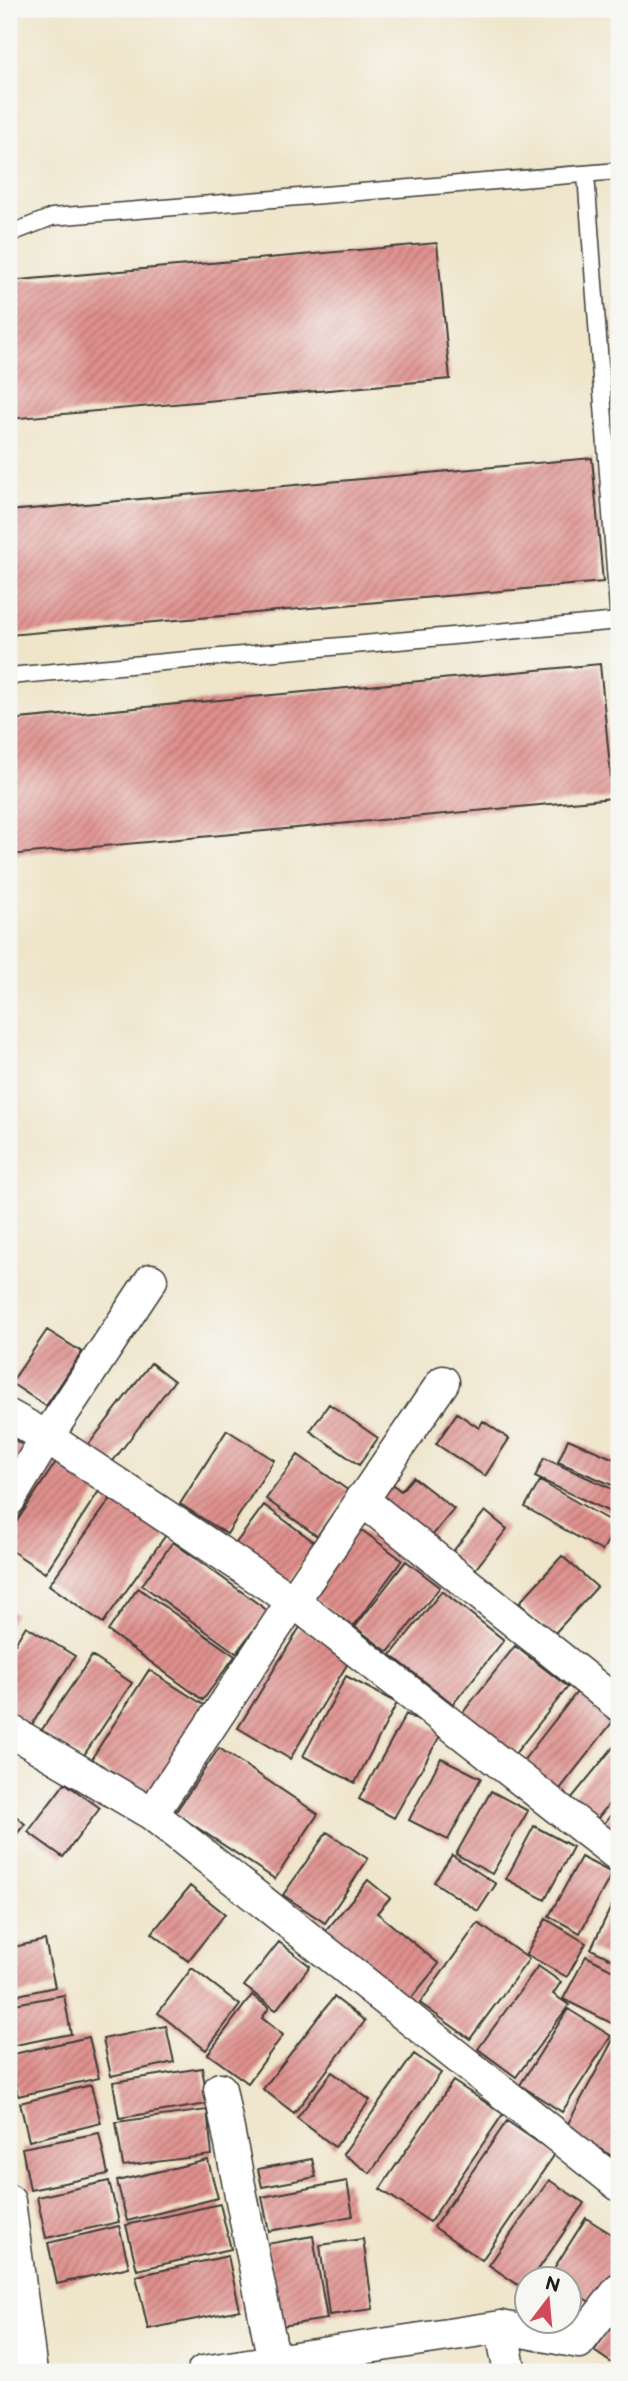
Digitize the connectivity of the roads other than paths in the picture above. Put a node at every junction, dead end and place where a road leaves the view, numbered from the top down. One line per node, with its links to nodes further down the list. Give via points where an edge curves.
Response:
1 (619, 171): 2 (lane)
2 (586, 174): 3 (lane, via 52,217); 4 (lane)
3 (9, 234)
4 (619, 622): 5 (lane)
5 (9, 676)
6 (151, 1280): 9 (street)
7 (443, 1382): 10 (street)
8 (9, 1416): 9 (street)
9 (47, 1437): 11 (street); 12 (street)
10 (361, 1499): 12 (street); 13 (street)
11 (9, 1500)
12 (293, 1601): 15 (street); 16 (street)
13 (619, 1705)
14 (9, 1730): 15 (street)
15 (152, 1814): 18 (street)
16 (619, 1856)
17 (220, 2089): 22 (street)
18 (619, 2185)
19 (9, 2202): 23 (street)
20 (619, 2290): 21 (street, via 579,2342)
21 (501, 2327): 22 (street); 25 (street)
22 (275, 2366): 24 (street)
23 (31, 2372)
24 (203, 2372)
25 (510, 2372)

